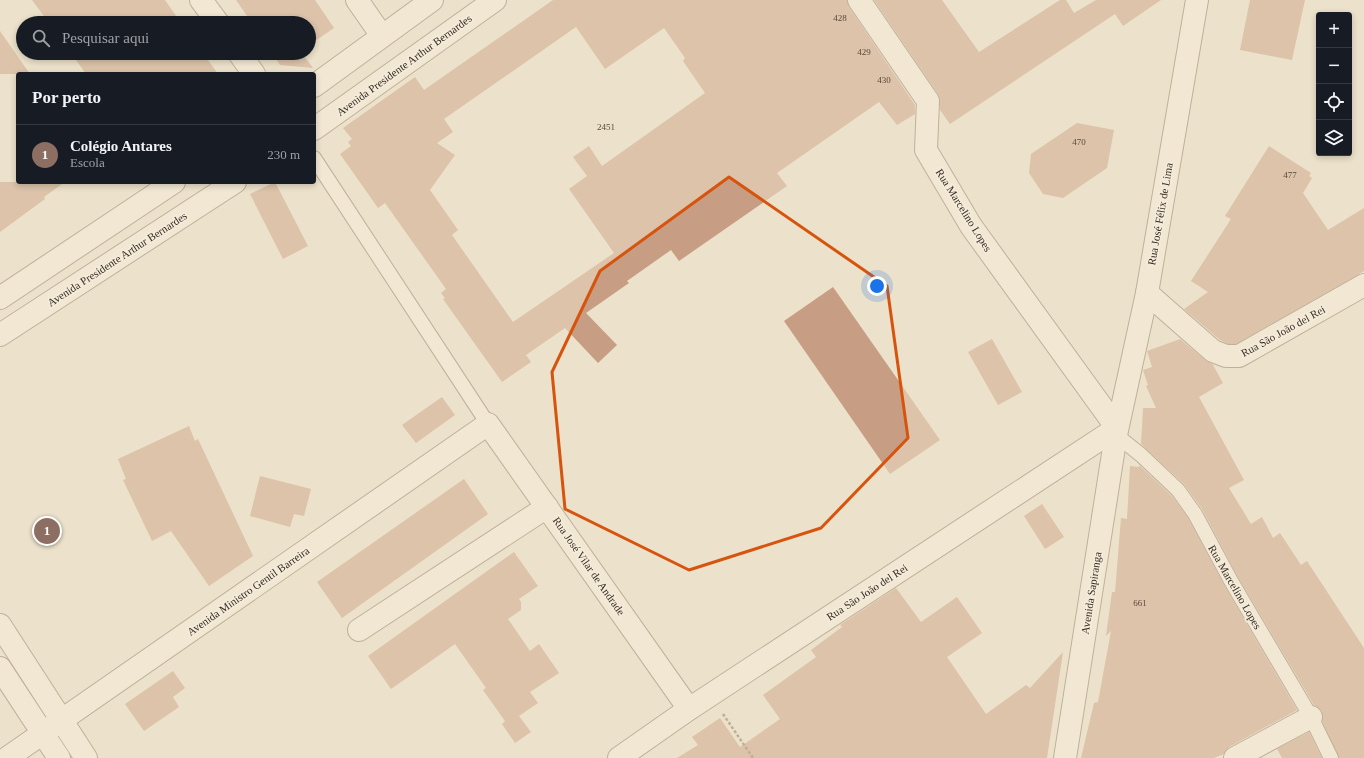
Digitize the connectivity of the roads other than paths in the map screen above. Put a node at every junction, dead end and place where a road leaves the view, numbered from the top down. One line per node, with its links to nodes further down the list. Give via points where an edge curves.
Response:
1 (201, 0): 7 (street)
2 (357, 0): 8 (street)
3 (432, 0): 8 (street)
4 (495, 0): 12 (street, Avenida Presidente Arthur Bernardes)
5 (859, 0): 21 (street, Rua Marcelino Lopes, via 928,101 926,150 971,226)
6 (1197, 0): 17 (street, Rua José Félix de Lima)
7 (213, 16)
8 (382, 36): 11 (street)
9 (244, 60): 10 (street)
10 (253, 72)
11 (316, 85)
12 (316, 128)
13 (316, 161): 20 (lane)
14 (171, 184): 18 (street)
15 (232, 184): 19 (street, Avenida Presidente Arthur Bernardes)
16 (1364, 285): 17 (street, Rua São João del Rei, via 1239,356 1226,356 1213,351)
17 (1147, 293): 21 (street, Rua José Félix de Lima)
18 (0, 298)
19 (0, 335)
20 (488, 424): 22 (street, Rua José Vilar de Andrade); 28 (street, Avenida Ministro Gentil Barreira)
21 (1116, 431): 26 (street, Rua São João del Rei); 27 (lane, Rua Marcelino Lopes, via 1178,490 1195,514); 34 (street, Avenida Sapiranga)
22 (547, 507): 24 (street); 26 (street, Rua José Vilar de Andrade)
23 (0, 625): 28 (street)
24 (359, 630)
25 (0, 668): 29 (street)
26 (689, 709): 33 (street, Rua São João del Rei)
27 (1311, 717): 35 (street); 36 (lane, Rua Marcelino Lopes)
28 (63, 720): 29 (street, Avenida Ministro Gentil Barreira); 32 (street)
29 (43, 733): 30 (street, Avenida Ministro Gentil Barreira); 31 (street)
30 (7, 758)
31 (59, 758)
32 (86, 758)
33 (619, 758)
34 (1065, 758)
35 (1235, 758)
36 (1331, 758)

